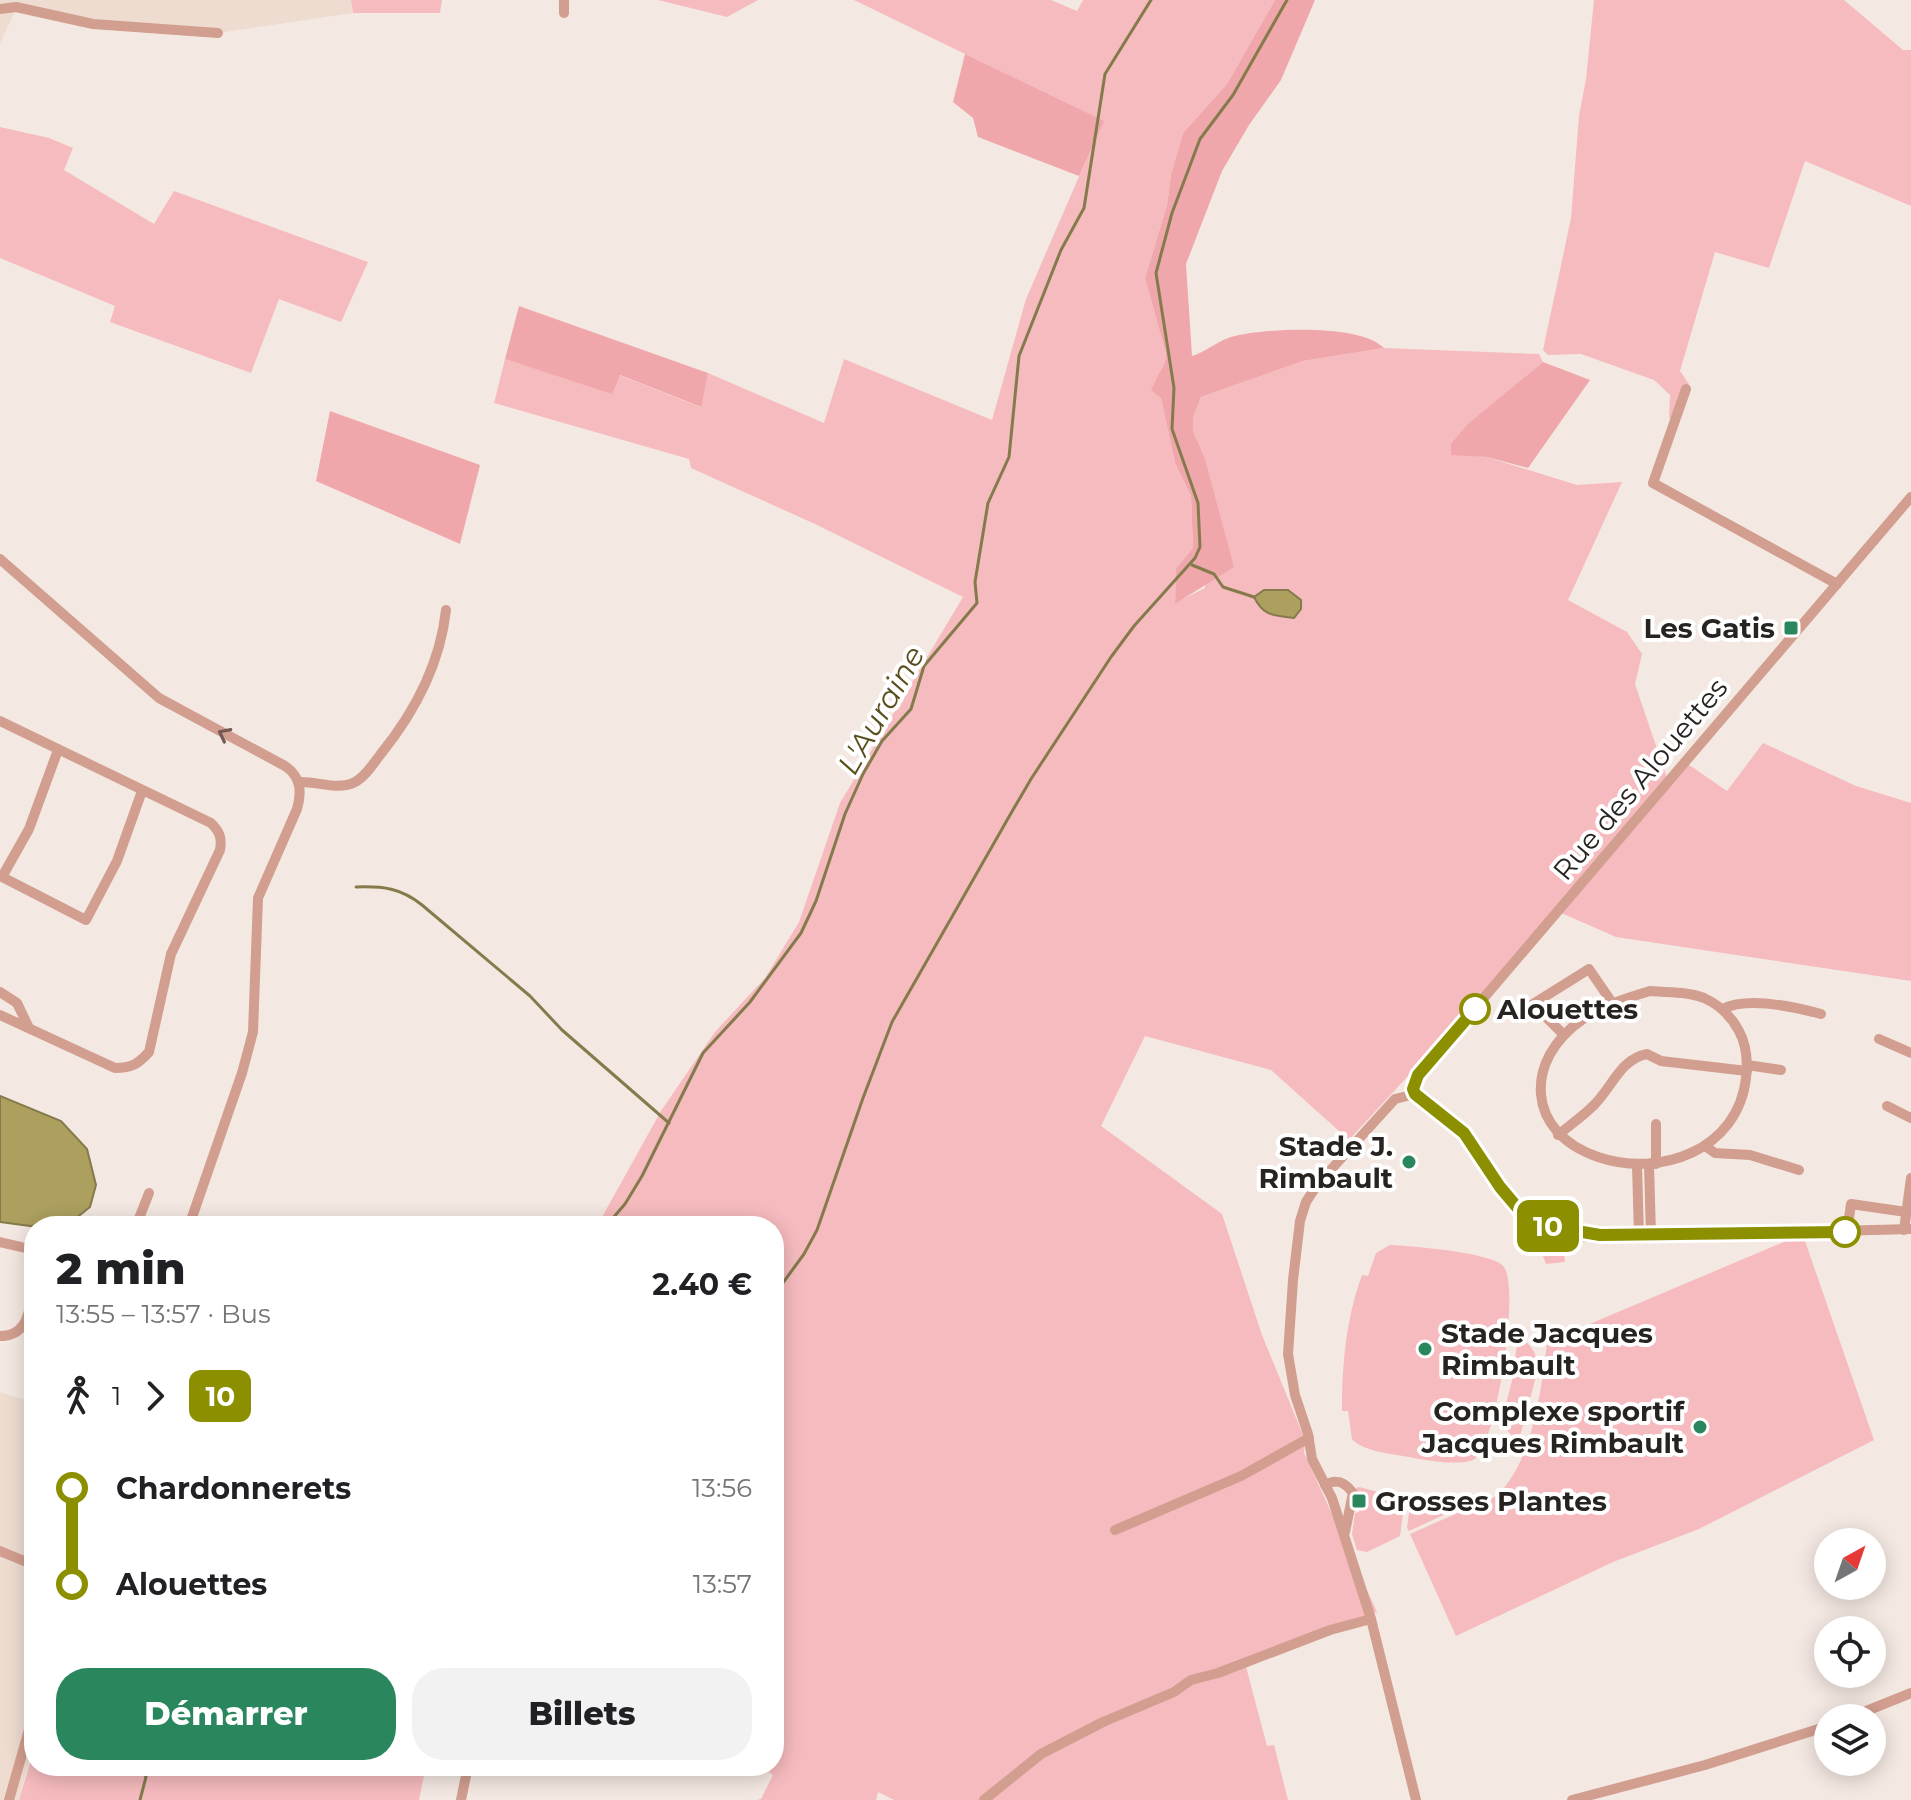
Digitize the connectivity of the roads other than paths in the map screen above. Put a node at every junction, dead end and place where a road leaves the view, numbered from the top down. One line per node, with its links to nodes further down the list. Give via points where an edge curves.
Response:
1 (564, 0): 3 (street)
2 (0, 9): 4 (street, via 16,7 93,24)
3 (564, 13)
4 (218, 33)
5 (1686, 389): 8 (street, via 1653,483)
6 (1911, 497): 8 (street, Rue des Alouettes)
7 (0, 559): 12 (street, one-way to 7, via 285,766 159,698)
8 (1837, 584): 25 (street, Rue des Alouettes, via 1418,1075)
9 (446, 610): 12 (street, via 423,691 366,773 345,785)
10 (0, 721): 11 (street)
11 (58, 750): 13 (street); 13 (street, via 29,829 2,877 86,920 117,861)
12 (299, 782): 38 (street, via 297,809 258,898 253,1032)
13 (142, 791): 19 (street, via 211,823 222,839 171,954 149,1052 130,1068 115,1068)
14 (0, 992): 19 (street, via 17,1003)
15 (1613, 1004): 16 (street, via 1650,991 1701,997); 20 (street); 20 (street, via 1589,969 1533,1004)
16 (1723, 1009): 17 (street, via 1750,1003); 23 (street, via 1745,1045)
17 (1821, 1014)
18 (0, 1015): 19 (street)
19 (28, 1026)
20 (1564, 1035): 29 (street, via 1548,1056 1540,1086 1547,1120)
21 (1879, 1039): 22 (street)
22 (1911, 1053)
23 (1747, 1068): 24 (street); 29 (street, via 1636,1056 1595,1105); 30 (street, via 1738,1109)
24 (1781, 1070)
25 (1415, 1094): 41 (street, via 1464,1133 1510,1201 1530,1219 1563,1230); 46 (street, via 1395,1099 1317,1185 1300,1221 1288,1354)
26 (1887, 1106): 27 (street)
27 (1911, 1118)
28 (1656, 1124): 31 (street)
29 (1558, 1135): 32 (street, via 1605,1160)
30 (1705, 1146): 31 (street); 33 (street, via 1715,1153 1750,1155)
31 (1653, 1164): 32 (street); 41 (street)
32 (1637, 1165): 41 (street)
33 (1799, 1170)
34 (1911, 1178): 36 (street)
35 (149, 1193): 37 (street)
36 (1906, 1212): 39 (street); 40 (street, via 1851,1204)
37 (140, 1216)
38 (192, 1216)
39 (1907, 1229): 40 (street)
40 (1847, 1232): 41 (street)
41 (1645, 1236)
42 (0, 1242): 43 (street)
43 (24, 1248)
44 (24, 1325): 45 (street, via 15,1334)
45 (0, 1336)
46 (1309, 1438): 47 (street); 48 (street, via 1241,1476)
47 (1325, 1485): 49 (street); 49 (street, via 1340,1481 1353,1493)
48 (1115, 1530)
49 (1345, 1534): 52 (street)
50 (0, 1551): 51 (street)
51 (24, 1561)
52 (1371, 1619): 61 (street, via 1191,1680 1041,1754); 62 (street)
53 (1911, 1693): 54 (street)
54 (1884, 1704)
55 (1814, 1730): 58 (street)
56 (24, 1747): 59 (street)
57 (466, 1776): 60 (street)
58 (1584, 1798): 63 (street)
59 (9, 1800)
60 (461, 1800)
61 (984, 1800)
62 (1416, 1800)
63 (1572, 1800)

